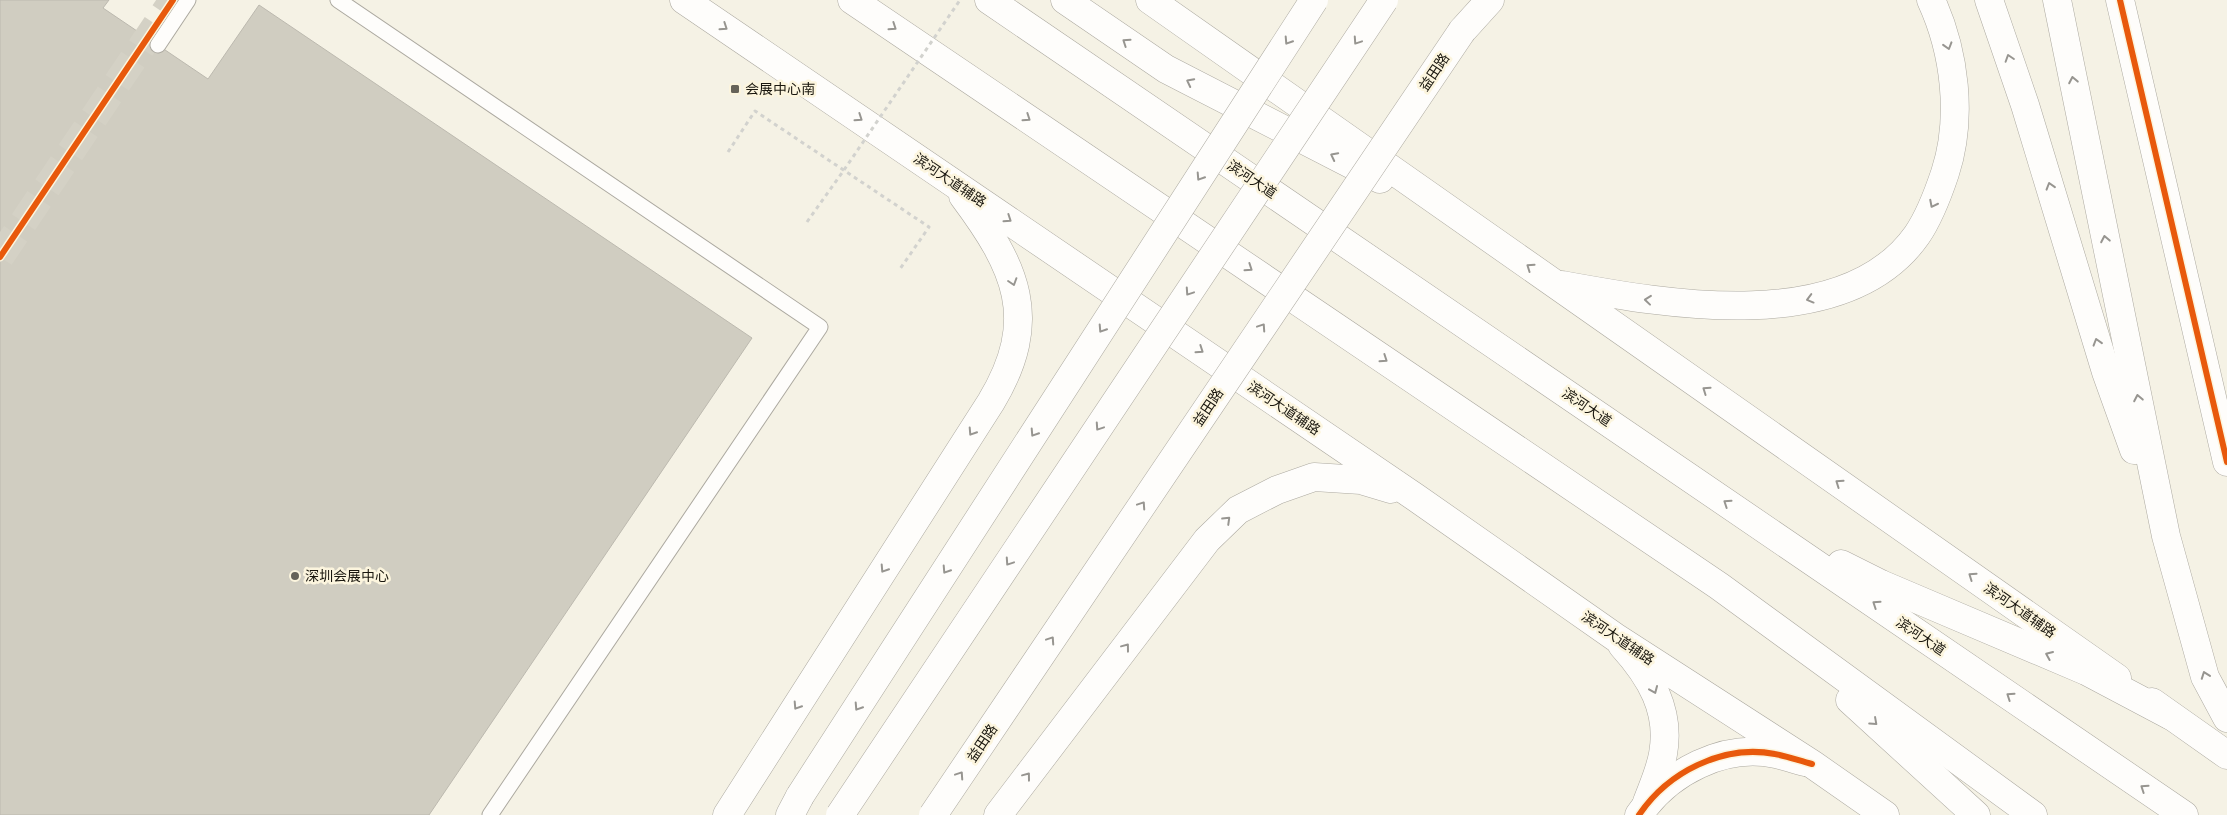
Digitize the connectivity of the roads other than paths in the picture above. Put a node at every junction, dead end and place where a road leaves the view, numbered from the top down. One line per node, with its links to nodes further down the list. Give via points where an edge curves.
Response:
1 (188, 0): 17 (lane)
2 (338, 0): 33 (lane, via 820,327)
3 (684, 0): 18 (main road, 滨河大道辅路, one-way to 18)
4 (852, 0): 25 (main road, one-way to 25)
5 (989, 0): 23 (main road, 滨河大道, one-way to 5)
6 (1065, 0): 19 (main road, one-way to 6, via 1166,70)
7 (1150, 0): 19 (main road, 滨河大道辅路)
8 (1314, 0): 31 (main road, one-way to 31, bridge)
9 (1384, 0): 35 (main road, one-way to 35, bridge)
10 (1483, 0): 16 (main road, 益田路)
11 (1490, 0): 16 (main road)
12 (1931, 0): 20 (main road, one-way to 20, via 1950,50 1954,110 1951,154 1937,199 1917,235 1888,265 1848,288 1798,302 1748,305 1642,299)
13 (1989, 0): 24 (main road, one-way to 13, via 2106,372 2025,105)
14 (2057, 0): 24 (main road, one-way to 14)
15 (2120, 0): 21 (main road)
16 (1462, 31): 36 (main road, 益田路, one-way to 16, bridge)
17 (158, 45)
18 (952, 181): 22 (main road, 滨河大道辅路, one-way to 22); 34 (main road, one-way to 34, via 1000,251 1016,289 1018,326 1010,368)
19 (1471, 226): 20 (main road, 滨河大道辅路, one-way to 19)
20 (1553, 283): 27 (main road, 滨河大道辅路, one-way to 20)
21 (2227, 462)
22 (1415, 497): 26 (main road, 滨河大道辅路); 37 (main road, one-way to 22, via 1207,540 1238,510 1314,476 1361,480)
23 (1752, 520): 27 (main road, one-way to 23, via 2086,671 1881,584); 41 (main road, 滨河大道, one-way to 23)
24 (2166, 536): 28 (main road, one-way to 24, via 2205,677)
25 (1719, 586): 39 (main road, one-way to 39); 40 (main road)
26 (1615, 637): 30 (main road, 滨河大道辅路); 32 (main road, one-way to 32, via 1652,683 1665,735 1664,753)
27 (2171, 716): 29 (main road, 滨河大道辅路)
28 (2227, 718)
29 (2227, 755)
30 (1812, 764): 32 (main road, via 1774,754 1726,755 1703,762 1680,775); 38 (main road, 滨河大道辅路)
31 (795, 806)
32 (1642, 811)
33 (490, 815)
34 (727, 815)
35 (840, 815)
36 (933, 815)
37 (998, 815)
38 (1885, 815)
39 (1976, 815)
40 (2033, 815)
41 (2184, 815)

